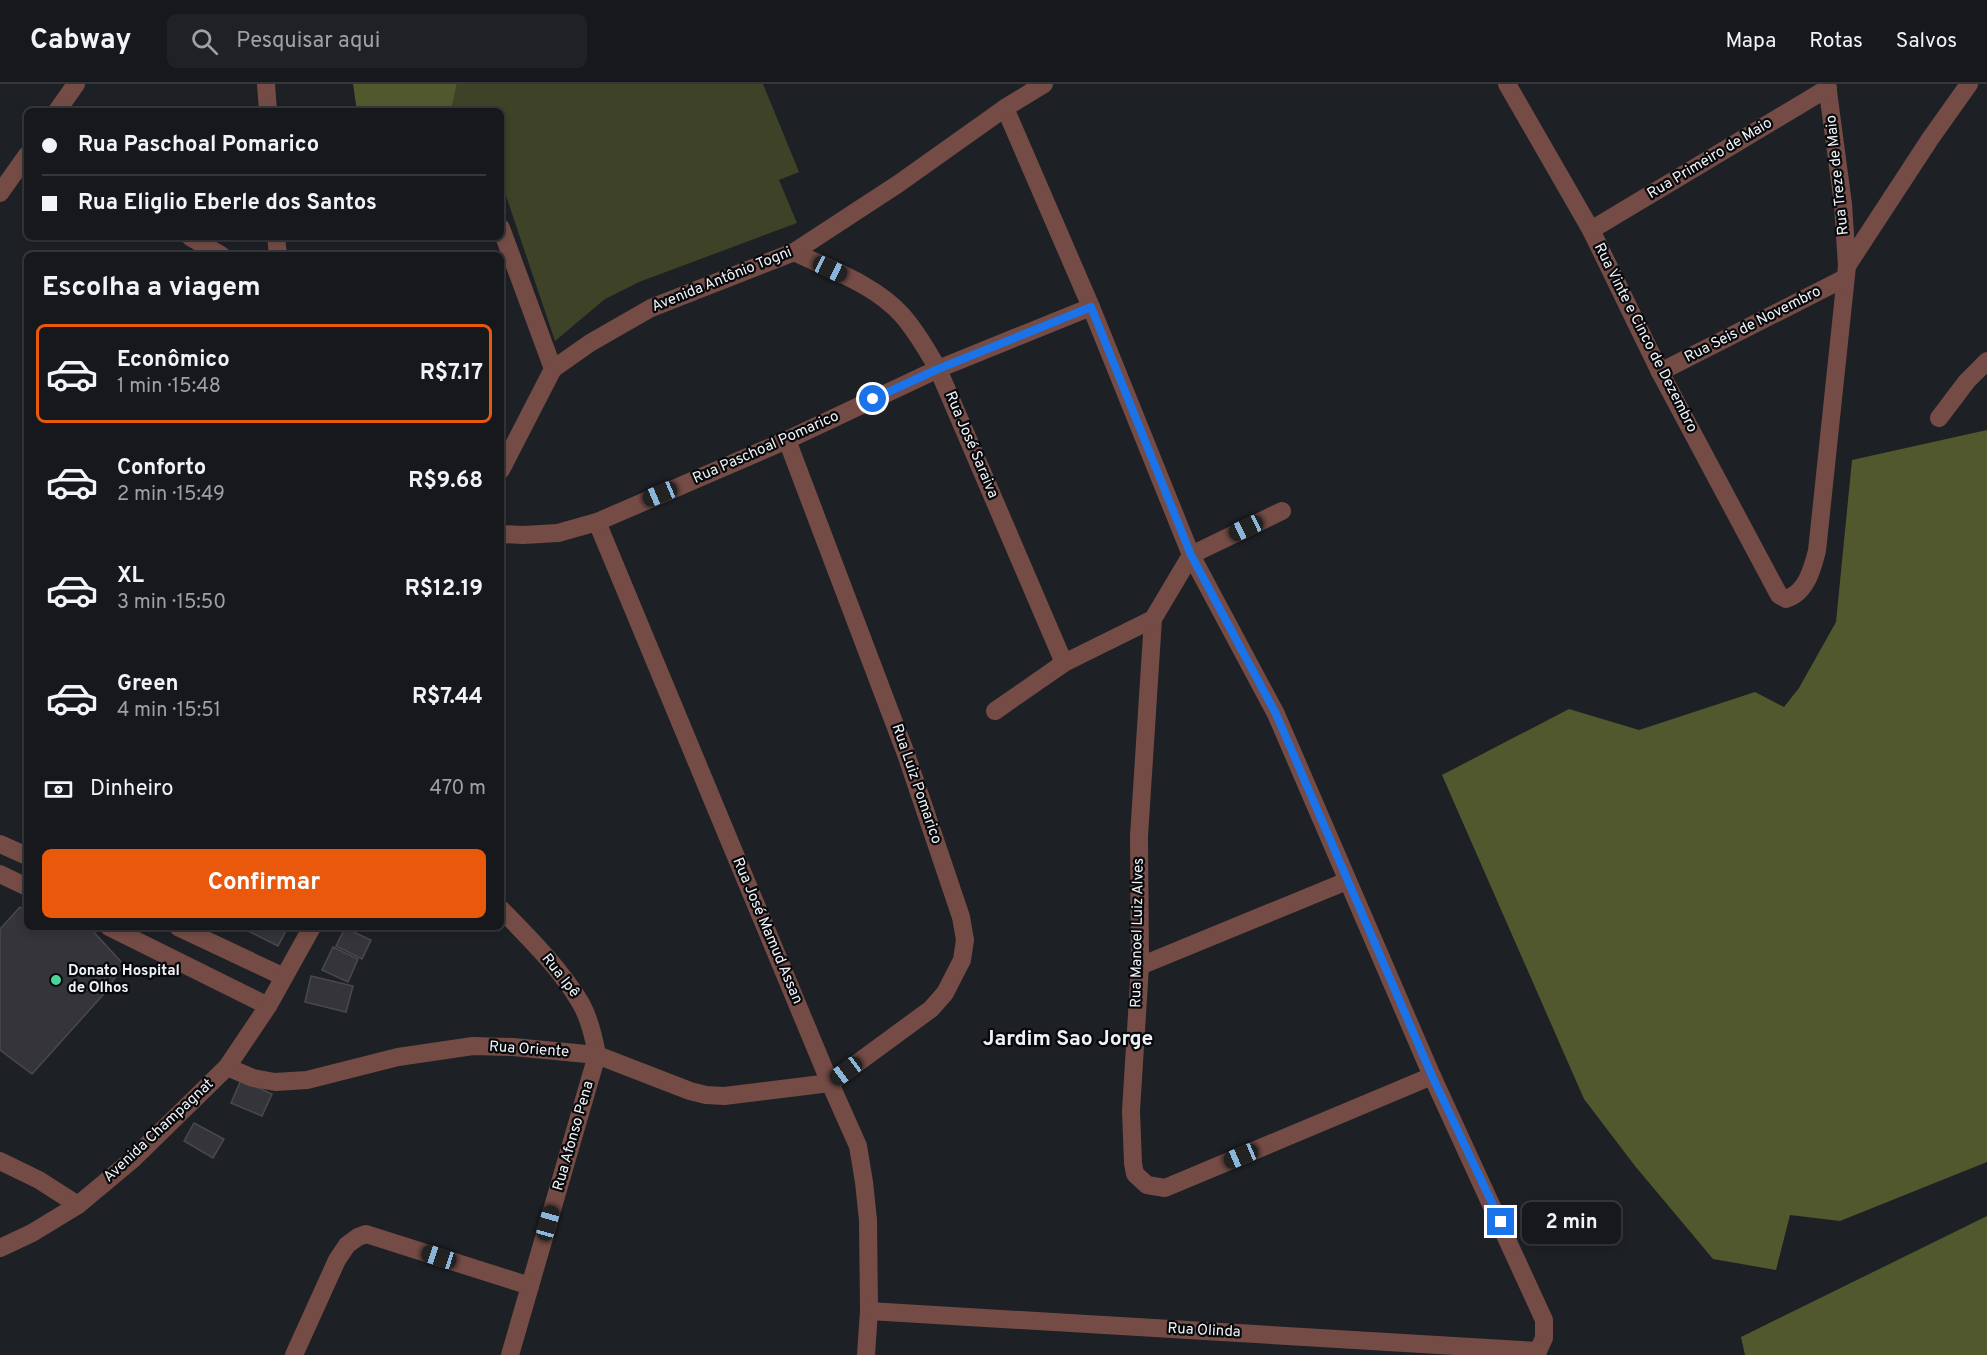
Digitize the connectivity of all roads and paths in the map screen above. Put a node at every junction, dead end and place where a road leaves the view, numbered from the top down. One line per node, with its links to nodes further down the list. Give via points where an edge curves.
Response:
1 (76, 84): 7 (street)
2 (266, 84): 8 (street)
3 (1044, 84): 9 (street, Avenida Antônio Togni)
4 (1507, 84): 12 (street, Rua Vinte e Cinco de Dezembro)
5 (1969, 84): 17 (street)
6 (1828, 86): 12 (street, Rua Primeiro de Maio); 17 (street, Rua Treze de Maio, via 1843,204)
7 (59, 108)
8 (268, 108)
9 (1005, 108): 16 (street, Avenida Antônio Togni); 18 (street)
10 (24, 159): 11 (street)
11 (0, 193)
12 (1591, 230): 22 (street, Rua Vinte e Cinco de Dezembro)
13 (504, 236): 20 (street)
14 (195, 240): 15 (street)
15 (216, 252)
16 (794, 252): 20 (street, Avenida Antônio Togni, via 651,308); 21 (street, Rua José Saraiva, via 885,299 918,334)
17 (1846, 272): 22 (street, Rua Seis de Novembro); 30 (street, Rua Treze de Maio, via 1817,551 1813,568 1799,591 1786,599)
18 (1091, 307): 21 (street, Rua Paschoal Pomarico); 29 (street)
19 (1987, 361): 23 (street)
20 (553, 369): 25 (street, Avenida Antônio Togni)
21 (938, 369): 24 (street, Rua Paschoal Pomarico); 32 (street, Rua José Saraiva)
22 (1660, 372): 30 (street, Rua Vinte e Cinco de Dezembro)
23 (1939, 418)
24 (787, 440): 27 (street, Rua Paschoal Pomarico); 49 (street, Rua Luiz Pomarico, via 906,754 962,917 965,940 957,973 931,1009)
25 (504, 464)
26 (1282, 511): 29 (street)
27 (597, 522): 28 (street, Rua Paschoal Pomarico, via 558,533); 49 (street, Rua José Mamud Assan)
28 (504, 534)
29 (1191, 555): 31 (street); 37 (street, via 1276,714)
30 (1779, 595)
31 (1152, 619): 32 (street); 43 (street, Rua Manoel Luiz Alves, via 1139,836)
32 (1065, 663): 33 (street)
33 (995, 711)
34 (0, 844): 35 (street)
35 (24, 855)
36 (0, 874): 38 (street)
37 (1347, 881): 43 (street); 48 (street)
38 (24, 886)
39 (504, 912): 46 (street, Rua Ipê, via 581,1003)
40 (115, 930): 45 (street)
41 (184, 930): 44 (street)
42 (310, 930): 44 (street)
43 (1140, 966): 48 (street, Rua Manoel Luiz Alves, via 1131,1111 1135,1174 1147,1185 1165,1188)
44 (284, 977): 45 (street, Avenida Champagnat)
45 (268, 1006): 47 (street, Avenida Champagnat)
46 (597, 1055): 47 (street, Rua Oriente, via 473,1046 398,1057 307,1080 275,1082); 49 (street, Rua Oriente, via 706,1095); 53 (street, Rua Afonso Pena)
47 (227, 1068): 51 (street, Avenida Champagnat, via 133,1159)
48 (1432, 1076): 55 (street, via 1544,1320 1544,1338)
49 (830, 1083): 54 (street, Rua José Mamud Assan, via 858,1146 868,1220)
50 (0, 1161): 51 (street)
51 (78, 1205): 52 (street, Avenida Champagnat)
52 (0, 1248)
53 (530, 1286): 56 (street, via 366,1234 347,1245 338,1260); 57 (street, Rua Afonso Pena)
54 (869, 1311): 55 (street, Rua Olinda); 58 (street, Rua José Mamud Assan)
55 (1534, 1353)
56 (294, 1355)
57 (510, 1355)
58 (866, 1355)

